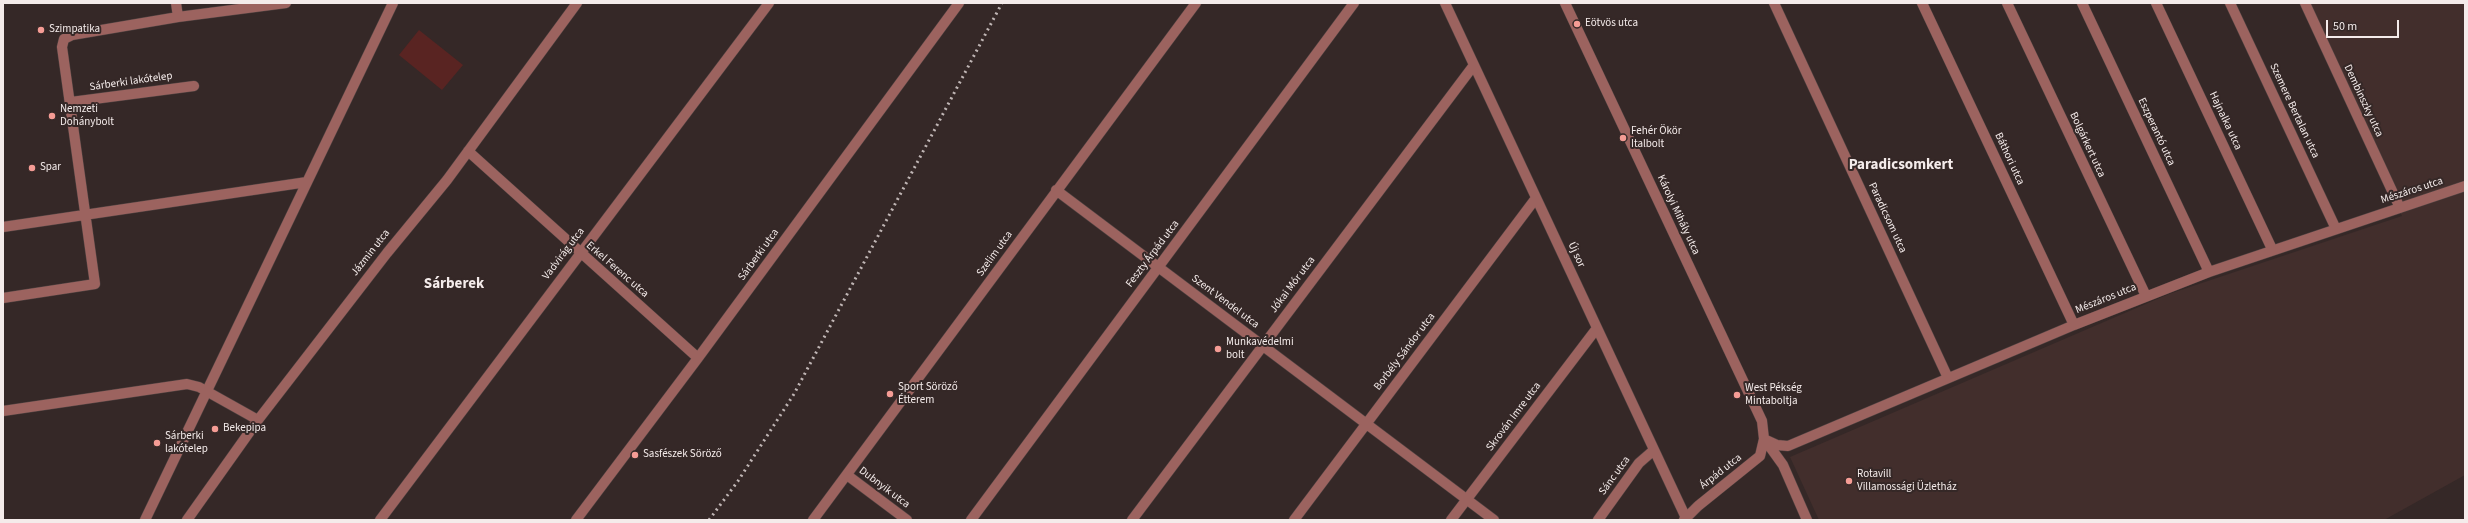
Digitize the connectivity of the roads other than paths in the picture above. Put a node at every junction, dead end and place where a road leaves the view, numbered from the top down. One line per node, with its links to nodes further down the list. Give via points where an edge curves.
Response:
1 (176, 3): 18 (street)
2 (286, 3): 18 (street)
3 (393, 3): 23 (street)
4 (577, 3): 22 (street, Jázmin utca)
5 (769, 3): 32 (street, Vadvirág utca)
6 (959, 3): 40 (street, Sárberki utca)
7 (1196, 3): 25 (street, Szelim utca)
8 (1354, 3): 33 (street, Feszty Árpád utca)
9 (1445, 3): 19 (street, Új sor)
10 (1566, 3): 46 (street, Károlyi Mihály utca, via 1762,421)
11 (1774, 3): 41 (street, Paradicsom utca)
12 (1922, 3): 37 (street, Báthori utca)
13 (2007, 3): 35 (street, Bolgárkert utca)
14 (2082, 3): 34 (street, Eszperantó utca)
15 (2156, 3): 31 (street, Hajnalka utca)
16 (2230, 3): 30 (street, Szemere Bertalan utca)
17 (2305, 3): 27 (street, Dembinszky utca)
18 (178, 17): 21 (street, via 72,35 64,39 62,47)
19 (1474, 65): 26 (street, Új sor); 39 (street, Jókai Mór utca)
20 (194, 86): 21 (street, Sárberki lakótelep)
21 (71, 102): 28 (street)
22 (468, 151): 32 (street, Erkel Ferenc utca); 44 (street, Jázmin utca)
23 (307, 182): 28 (street); 42 (street)
24 (2465, 186): 27 (street, Mészáros utca)
25 (1056, 190): 33 (street, Szent Vendel utca); 48 (street, Szelim utca)
26 (1536, 198): 38 (street, Új sor); 45 (street, Borbély Sándor utca)
27 (2400, 208): 30 (street, Mészáros utca)
28 (86, 214): 29 (street); 36 (street, via 95,284)
29 (3, 227)
30 (2336, 229): 31 (street, Mészáros utca)
31 (2272, 249): 34 (street, Mészáros utca)
32 (579, 253): 40 (street, Erkel Ferenc utca); 53 (street, Vadvirág utca)
33 (1158, 267): 39 (street, Szent Vendel utca); 57 (street, Feszty Árpád utca)
34 (2209, 272): 35 (street, Mészáros utca)
35 (2146, 296): 37 (street, Mészáros utca)
36 (3, 298)
37 (2074, 325): 41 (street, Mészáros utca)
38 (1597, 328): 47 (street, Új sor); 49 (street, Skrován Imre utca)
39 (1262, 345): 45 (street, Szent Vendel utca); 58 (street, Jókai Mór utca)
40 (698, 358): 54 (street, Sárberki utca)
41 (1948, 378): 46 (street, Mészáros utca, via 1788,446 1777,445)
42 (207, 392): 43 (street, via 187,384); 44 (street); 51 (street)
43 (3, 411)
44 (258, 420): 52 (street, Jázmin utca)
45 (1366, 423): 49 (street, Szent Vendel utca); 59 (street, Borbély Sándor utca)
46 (1764, 438): 50 (street, Árpád utca, via 1760,456 1753,464); 63 (street, via 1782,465)
47 (1654, 450): 50 (street, Új sor); 62 (street, Sánc utca, via 1639,463)
48 (847, 475): 55 (street, Szelim utca); 56 (street, Dubnyik utca)
49 (1467, 499): 60 (street, Skrován Imre utca); 61 (street, Szent Vendel utca)
50 (1685, 519)
51 (145, 520)
52 (187, 520)
53 (380, 520)
54 (576, 520)
55 (813, 520)
56 (907, 520)
57 (971, 520)
58 (1132, 520)
59 (1294, 520)
60 (1451, 520)
61 (1494, 520)
62 (1598, 520)
63 (1807, 520)

